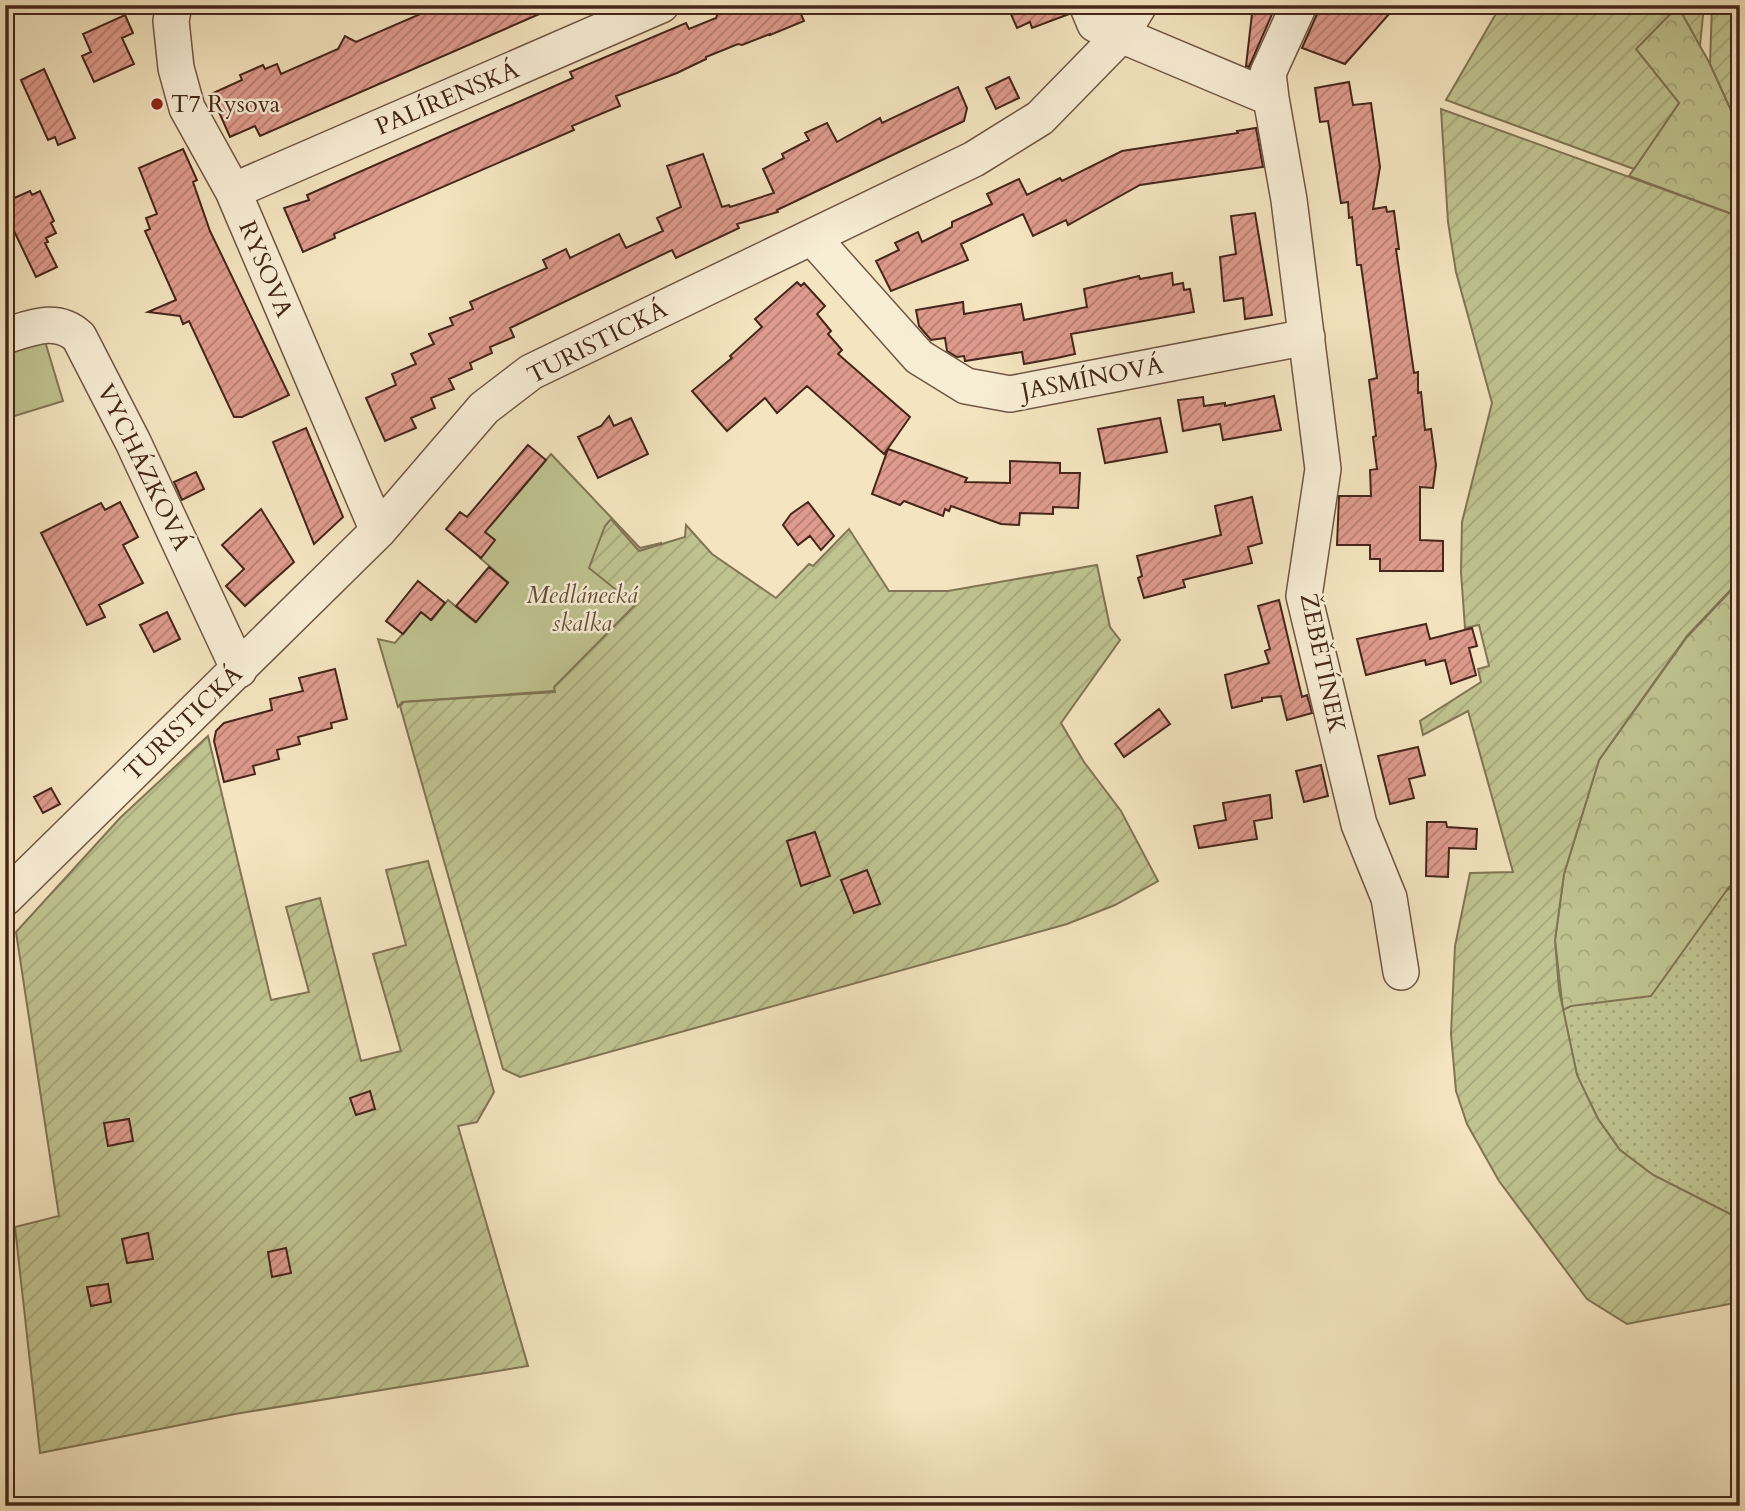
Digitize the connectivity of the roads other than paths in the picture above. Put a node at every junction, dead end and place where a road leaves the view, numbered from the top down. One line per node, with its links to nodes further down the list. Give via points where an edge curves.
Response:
1 (174, 5): 8 (street, RYSOVA, via 171,22 176,68 187,108)
2 (661, 5): 8 (street, PALÍRENSKÁ)
3 (1087, 5): 6 (street, via 1096,24)
4 (1139, 5): 6 (street, TURISTICKÁ)
5 (1299, 5): 7 (street, ŽEBĚTÍNEK, via 1268,73)
6 (1121, 35): 7 (street); 9 (street, TURISTICKÁ, via 1040,118 974,159)
7 (1271, 98): 11 (street, ŽEBĚTÍNEK)
8 (233, 191): 12 (street, RYSOVA)
9 (812, 237): 11 (street, JASMÍNOVÁ, via 919,357 966,386 1010,394); 12 (street, TURISTICKÁ, via 531,372 484,408)
10 (5, 336): 13 (street, VYCHÁZKOVÁ, via 58,325 79,337)
11 (1307, 337): 15 (street, ŽEBĚTÍNEK, via 1323,468 1304,596 1359,824 1389,898)
12 (378, 531): 13 (street, TURISTICKÁ)
13 (239, 670): 14 (street, TURISTICKÁ)
14 (5, 898)
15 (1401, 972)

